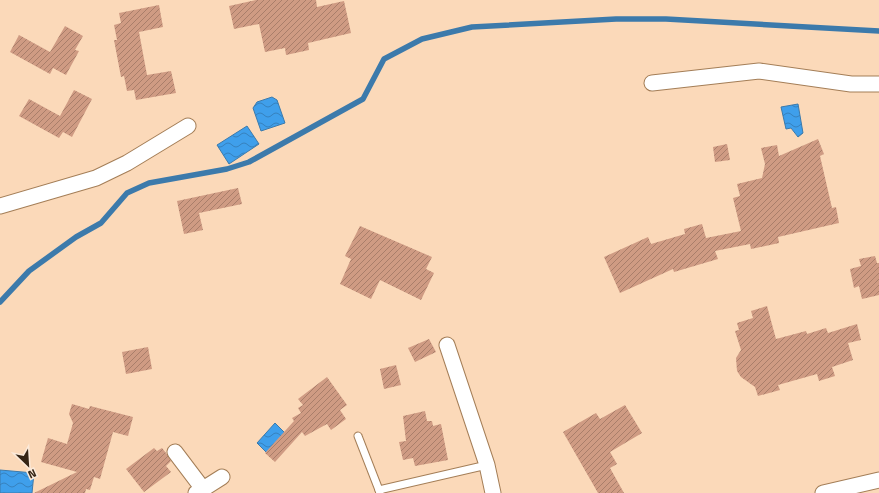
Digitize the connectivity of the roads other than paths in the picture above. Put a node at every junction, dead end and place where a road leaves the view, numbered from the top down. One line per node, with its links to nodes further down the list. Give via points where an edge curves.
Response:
1 (652, 83): 2 (street, via 759,71 851,84)
2 (879, 84)
3 (188, 126): 4 (street, via 127,163 96,178)
4 (0, 206)
5 (447, 345): 8 (street)
6 (358, 436): 12 (lane)
7 (175, 452): 11 (street)
8 (487, 466): 12 (lane); 13 (street)
9 (222, 477): 11 (street)
10 (879, 480): 14 (street)
11 (199, 491)
12 (380, 491)
13 (493, 493)
14 (823, 493)

